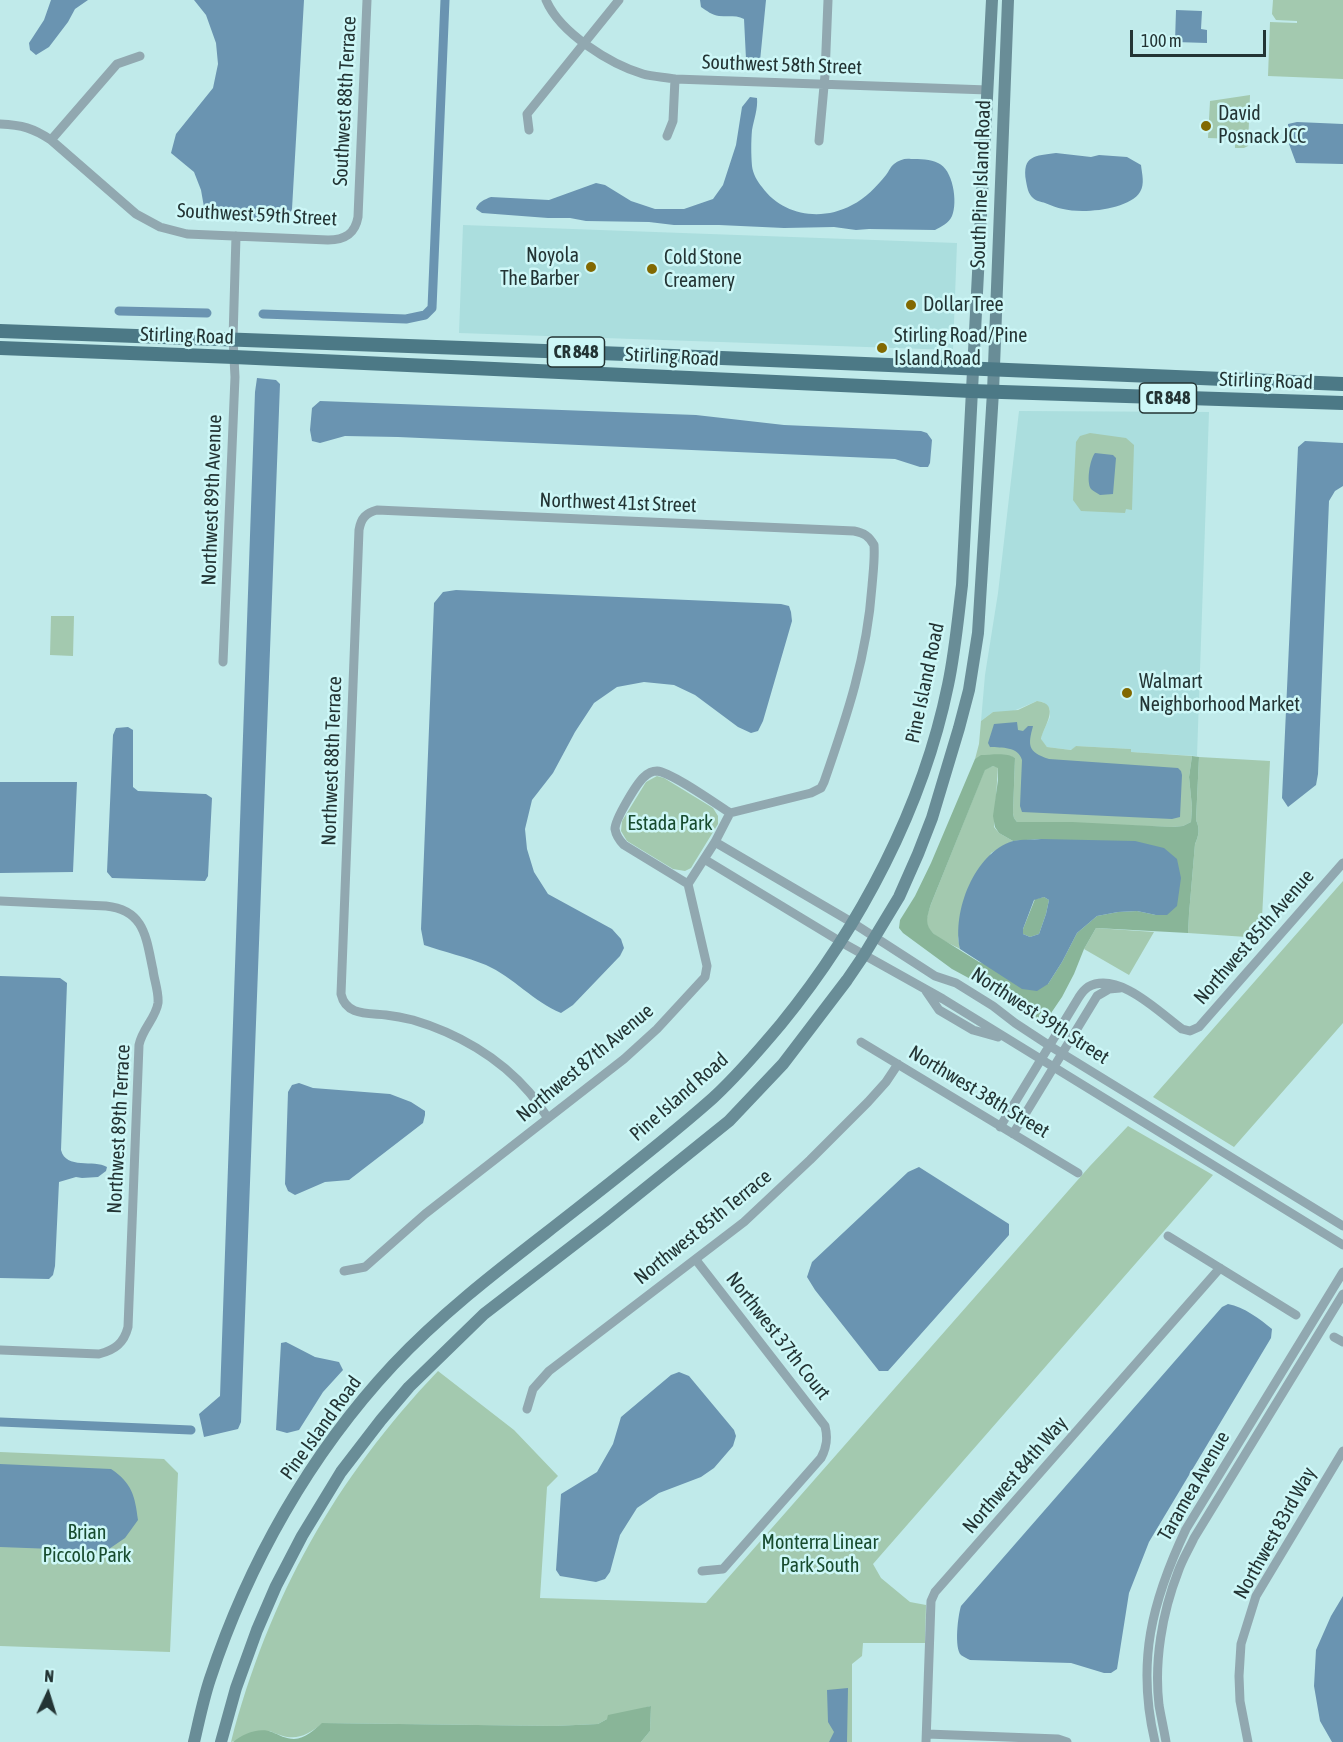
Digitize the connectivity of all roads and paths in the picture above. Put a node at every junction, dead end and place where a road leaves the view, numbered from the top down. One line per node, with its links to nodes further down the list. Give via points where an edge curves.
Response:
1 (367, 0): 18 (street, Southwest 88th Terrace, via 358,217)
2 (546, 0): 7 (street, Southwest 58th Street)
3 (619, 0): 7 (street)
4 (828, 0): 10 (street)
5 (992, 0): 11 (main road, South Pine Island Road)
6 (1008, 0): 27 (main road, South Pine Island Road)
7 (583, 43): 9 (street, Southwest 58th Street, via 613,62 644,74); 13 (street, via 527,114)
8 (140, 56): 15 (street, via 117,64)
9 (675, 79): 10 (street, Southwest 58th Street); 14 (street, via 673,121)
10 (825, 84): 11 (street, Southwest 58th Street); 16 (street)
11 (988, 90): 26 (main road, South Pine Island Road)
12 (0, 124): 15 (street, Southwest 59th Street, via 30,128)
13 (529, 130)
14 (667, 136)
15 (51, 140): 17 (street, Southwest 59th Street, via 148,222 173,232)
16 (819, 141)
17 (236, 236): 18 (street, Southwest 59th Street, via 337,240); 21 (street, Northwest 89th Avenue)
18 (348, 236)
19 (0, 331): 20 (main road, Stirling Road / CR 848)
20 (82, 335): 21 (main road, Stirling Road / CR 848); 23 (main road)
21 (233, 339): 24 (main road, Stirling Road / CR 848); 25 (street, Northwest 89th Avenue)
22 (0, 348): 23 (main road, Stirling Road / CR 848)
23 (86, 352): 25 (main road, Stirling Road / CR 848)
24 (626, 354): 26 (main road, Stirling Road / CR 848); 28 (main road)
25 (234, 357): 28 (main road, Stirling Road / CR 848); 36 (street, Northwest 89th Avenue)
26 (973, 369): 27 (main road, Stirling Road / CR 848); 31 (main road, Pine Island Road)
27 (993, 370): 29 (main road, Stirling Road / CR 848); 32 (main road, Pine Island Road)
28 (627, 375): 31 (main road, Stirling Road / CR 848)
29 (1275, 381): 30 (main road, Stirling Road / CR 848); 33 (main road)
30 (1343, 384)
31 (971, 391): 32 (main road, Stirling Road / CR 848); 43 (main road, Pine Island Road, via 962,585 948,686 914,801)
32 (993, 392): 33 (main road, Stirling Road / CR 848); 44 (main road, Pine Island Road, via 980,609 969,690 926,835 898,897)
33 (1274, 401): 34 (main road, Stirling Road / CR 848)
34 (1343, 403)
35 (362, 512): 37 (street, Northwest 41st Street, via 872,534 870,613 862,664 821,788); 54 (street, Northwest 88th Terrace, via 341,994 344,1010 412,1020 463,1040 510,1074)
36 (224, 662)
37 (730, 813): 38 (street); 41 (street, via 652,768 623,809 612,834)
38 (715, 842): 39 (street); 43 (street, Northwest 39th Street)
39 (704, 859): 41 (street); 45 (street, Northwest 39th Street)
40 (1343, 863): 47 (street, Northwest 85th Avenue, via 1198,1027 1182,1029)
41 (688, 884): 54 (street, Northwest 87th Avenue, via 709,969 705,977 624,1059)
42 (0, 901): 69 (street, Northwest 89th Terrace, via 122,909 137,920 144,932 158,1003 139,1044 125,1336 113,1349 99,1354)
43 (853, 923): 44 (street, Northwest 39th Street); 45 (main road, Pine Island Road)
44 (874, 937): 46 (main road, Pine Island Road); 49 (street, Northwest 39th Street, via 935,976 956,983 993,1006)
45 (841, 942): 46 (street, Northwest 39th Street); 74 (main road, Pine Island Road, via 798,1004 715,1096 475,1288 395,1363 362,1400 319,1457 250,1578 210,1681)
46 (864, 955): 51 (street, Northwest 39th Street); 75 (main road, Pine Island Road, via 783,1064 729,1121 484,1314 381,1420 341,1472 276,1586 236,1688)
47 (1123, 987): 49 (street, via 1102,983 1088,987); 50 (street, via 1097,996)
48 (861, 1042): 52 (street, Northwest 38th Street)
49 (1050, 1047): 50 (street, Northwest 39th Street); 51 (street)
50 (1062, 1053): 53 (street); 58 (street, Northwest 39th Street)
51 (1041, 1059): 53 (street, Northwest 39th Street); 55 (street)
52 (898, 1064): 55 (street, Northwest 38th Street); 61 (street, Northwest 85th Terrace, via 868,1102 810,1160 744,1222)
53 (1053, 1067): 56 (street); 60 (street, Northwest 39th Street)
54 (548, 1118): 63 (street, Northwest 87th Avenue, via 425,1214 364,1268)
55 (1000, 1127): 56 (street, Northwest 38th Street)
56 (1013, 1134): 57 (street, Northwest 38th Street)
57 (1078, 1173)
58 (1343, 1226)
59 (1167, 1236): 62 (street)
60 (1343, 1245)
61 (696, 1260): 70 (street, Northwest 85th Terrace, via 549,1371 533,1389); 72 (street, Northwest 37th Court, via 825,1426 828,1436 821,1458 723,1569)
62 (1220, 1268): 66 (street); 73 (street, Northwest 84th Way, via 935,1592)
63 (344, 1271)
64 (1343, 1272): 77 (street, Taramea Avenue, via 1186,1529 1169,1565 1158,1596 1147,1661 1146,1694)
65 (1343, 1294): 78 (street, Taramea Avenue, via 1178,1570 1168,1601 1158,1674)
66 (1296, 1315)
67 (1334, 1337): 68 (street)
68 (1343, 1342)
69 (0, 1350)
70 (527, 1409)
71 (1343, 1451): 79 (street, Northwest 83rd Way, via 1256,1596 1241,1644 1239,1676)
72 (702, 1571)
73 (926, 1738): 76 (street)
74 (194, 1742)
75 (221, 1742)
76 (1067, 1742)
77 (1155, 1742)
78 (1166, 1742)
79 (1248, 1742)

